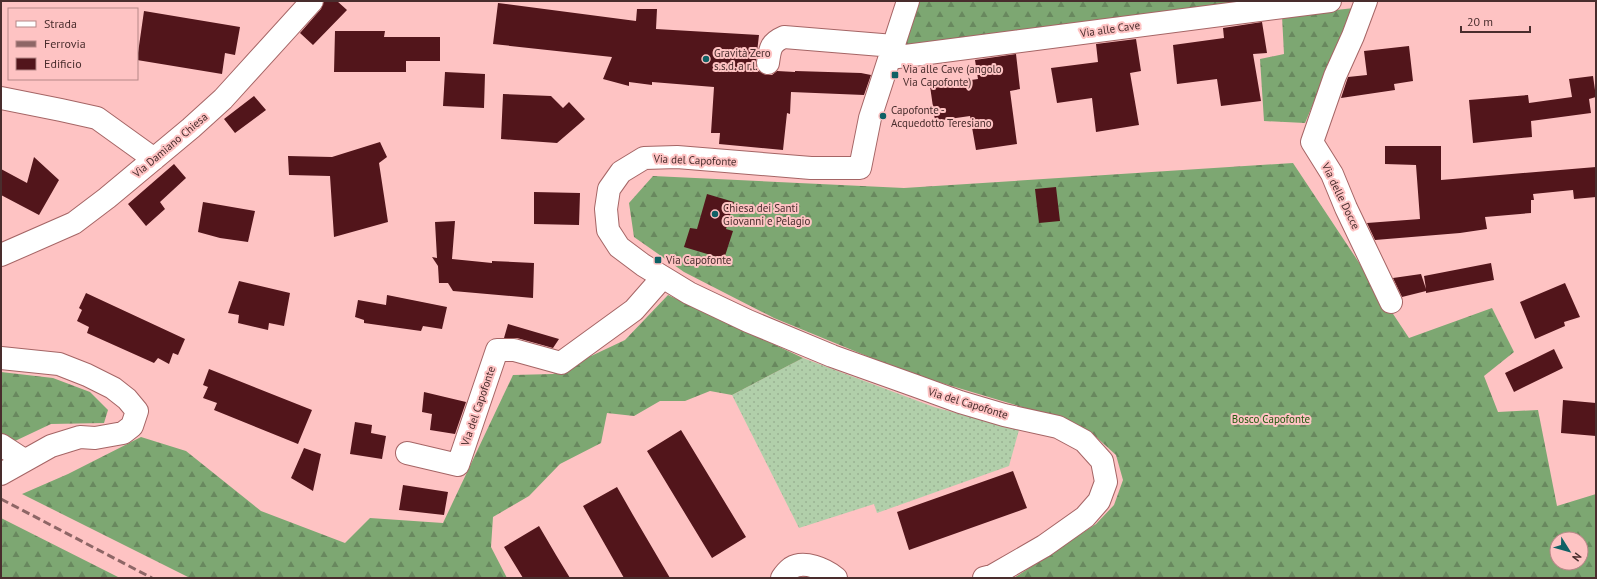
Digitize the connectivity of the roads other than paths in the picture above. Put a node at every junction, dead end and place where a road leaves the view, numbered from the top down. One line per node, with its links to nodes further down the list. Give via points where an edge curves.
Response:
1 (312, 1): 8 (street, Via Damiano Chiesa, via 223,99)
2 (908, 1): 5 (street)
3 (1330, 1): 5 (street, Via alle Cave)
4 (1366, 1): 11 (street, Via delle Docce, via 1335,76 1312,142 1332,174)
5 (892, 52): 6 (street, Via alle Cave, via 784,37 770,48); 10 (street, Via del Capofonte, via 870,118 860,168 811,168 677,157 644,158 621,172 609,189 606,209 608,230 619,247)
6 (768, 63)
7 (1, 98): 8 (street, via 97,118)
8 (154, 159): 9 (street, Via Damiano Chiesa, via 74,223)
9 (1, 255)
10 (664, 277): 14 (street, Via del Capofonte, via 634,310 561,363 514,350 497,350 458,465); 19 (street, Via del Capofonte, via 689,293 748,321 832,356 960,402 1058,427 1084,441 1102,461 1106,482 1099,501 1085,517 1044,546)
11 (1390, 302)
12 (1, 358): 15 (street, via 59,364 113,388 127,399 136,411 132,426 123,433 95,438 80,436 51,446)
13 (1, 445): 15 (street)
14 (407, 453)
15 (24, 460): 16 (street)
16 (1, 474)
17 (782, 578): 18 (street, via 798,565 817,567)
18 (836, 578)
19 (984, 578)

